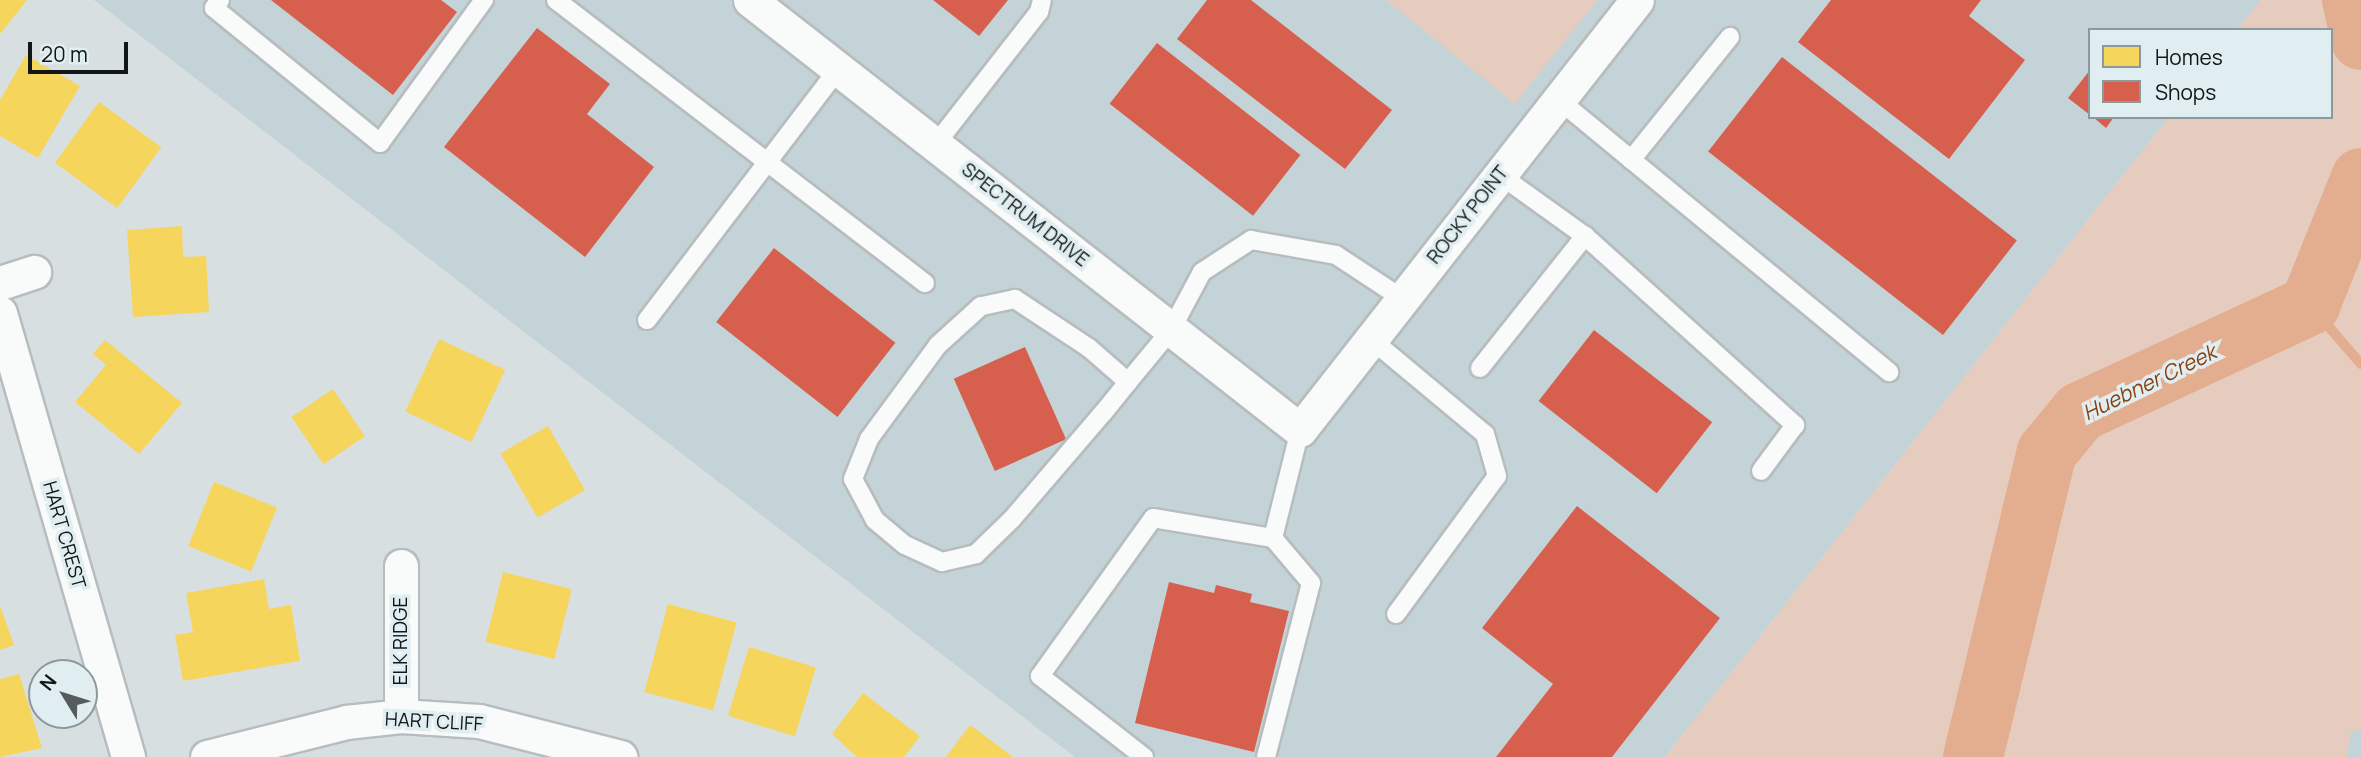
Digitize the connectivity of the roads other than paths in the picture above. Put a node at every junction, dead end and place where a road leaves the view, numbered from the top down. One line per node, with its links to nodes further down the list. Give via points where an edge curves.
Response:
1 (220, 0): 2 (lane, via 214,8 380,143)
2 (484, 0)
3 (556, 0): 11 (lane)
4 (750, 0): 8 (street, SPECTRUM DRIVE)
5 (1042, 0): 10 (lane, via 1039,12)
6 (1637, 0): 9 (street, ROCKY POINT)
7 (1730, 37): 12 (lane)
8 (838, 69): 10 (street, SPECTRUM DRIVE); 11 (lane)
9 (1559, 100): 12 (lane); 13 (street, ROCKY POINT)
10 (935, 145): 21 (street, SPECTRUM DRIVE)
11 (769, 160): 17 (lane); 20 (lane)
12 (1631, 160): 24 (lane)
13 (1500, 175): 14 (lane); 18 (street, ROCKY POINT)
14 (1585, 236): 23 (lane); 27 (lane, via 1795,425)
15 (34, 272): 16 (street)
16 (0, 283)
17 (925, 284)
18 (1403, 299): 21 (lane, via 1336,255 1251,240 1202,272); 22 (street, ROCKY POINT)
19 (0, 313): 32 (street, HART CREST)
20 (648, 320)
21 (1171, 330): 25 (lane); 26 (street, SPECTRUM DRIVE)
22 (1373, 340): 26 (street, ROCKY POINT); 30 (lane, via 1485,434 1497,476)
23 (1480, 368)
24 (1889, 372)
25 (1128, 382): 25 (lane, via 1012,519 976,554 942,562 905,545 875,520 853,479 869,439 938,345 981,306 1015,299 1089,348)
26 (1300, 430): 28 (lane)
27 (1761, 471)
28 (1273, 538): 35 (lane, via 1153,517 1040,676); 36 (lane, via 1311,583)
29 (401, 566): 31 (street, ELK RIDGE)
30 (1396, 614)
31 (401, 716): 33 (street, HART CLIFF, via 346,722); 34 (street, HART CLIFF, via 479,721)
32 (128, 757)
33 (207, 757)
34 (620, 757)
35 (1144, 757)
36 (1266, 757)

